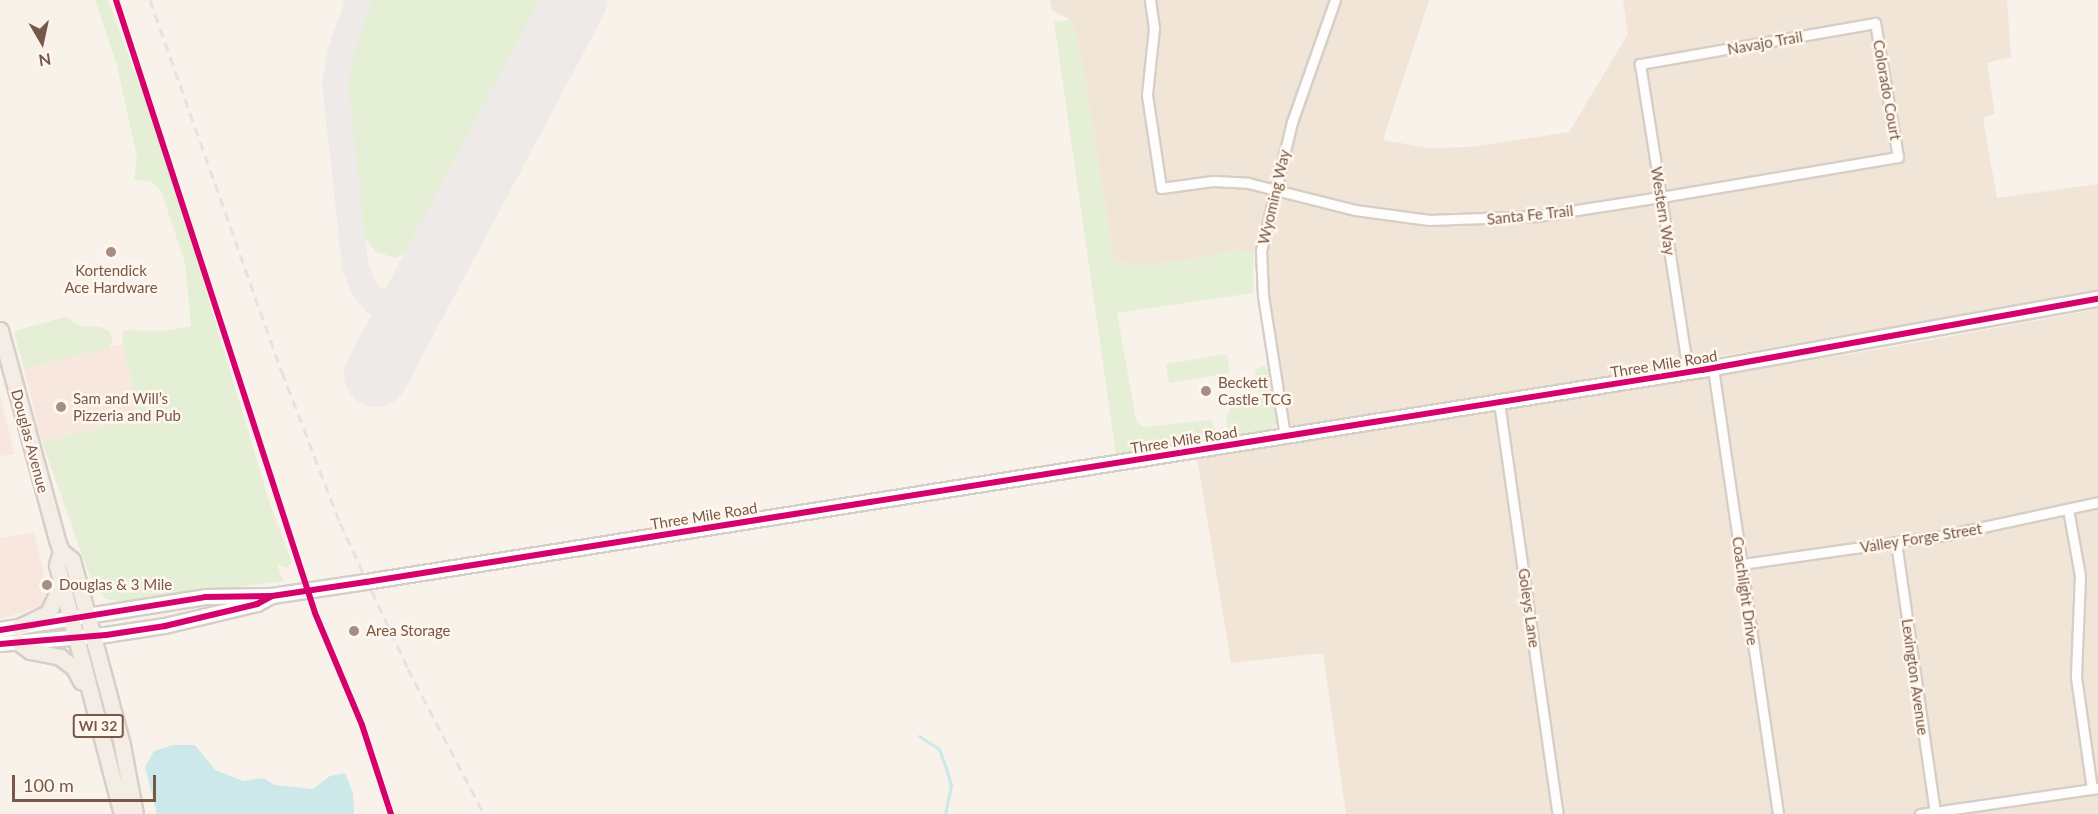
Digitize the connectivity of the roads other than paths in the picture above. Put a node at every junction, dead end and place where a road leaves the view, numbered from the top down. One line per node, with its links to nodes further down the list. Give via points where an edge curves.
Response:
1 (1150, 0): 6 (street, Santa Fe Trail, via 1154,28 1147,95 1161,188 1229,181)
2 (1335, 0): 6 (street, Wyoming Way, via 1292,122)
3 (1875, 23): 4 (street, Navajo Trail); 5 (street, Colorado Court)
4 (1654, 62): 7 (street, Western Way, via 1640,64)
5 (1898, 157): 7 (street, Santa Fe Trail)
6 (1274, 190): 7 (street, Santa Fe Trail, via 1390,216 1466,221 1538,216); 13 (street, Wyoming Way, via 1264,230 1261,273)
7 (1661, 197): 11 (street, Western Way)
8 (2098, 299): 10 (street, Three Mile Road)
9 (0, 330): 17 (main road, Douglas Avenue / WI 32)
10 (1713, 368): 11 (street, Three Mile Road); 18 (street, Coachlight Drive)
11 (1688, 372): 12 (street, Three Mile Road)
12 (1499, 402): 13 (street, Three Mile Road); 34 (street, Goleys Lane)
13 (1285, 436): 20 (street, Three Mile Road)
14 (2098, 502): 15 (street, Valley Forge Street)
15 (2067, 509): 16 (street, Valley Forge Street); 29 (street, via 2080,576 2076,677)
16 (1896, 542): 18 (street, Valley Forge Street); 31 (street, Lexington Avenue)
17 (61, 551): 19 (main road, Douglas Avenue / WI 32, via 57,565); 21 (main road, Douglas Avenue / WI 32, via 72,560)
18 (1742, 564): 35 (street, Coachlight Drive)
19 (62, 583): 22 (main road, Douglas Avenue / WI 32); 24 (main road, via 48,613)
20 (272, 596): 21 (street, Three Mile Road, via 205,597); 25 (street, Three Mile Road, via 257,604)
21 (88, 618): 22 (street, Three Mile Road); 25 (main road, Douglas Avenue / WI 32)
22 (71, 620): 24 (street, Three Mile Road); 26 (main road, Douglas Avenue / WI 32)
23 (0, 630): 24 (street)
24 (19, 635): 26 (street, Three Mile Road); 27 (street); 28 (main road, via 30,651 51,652 69,663)
25 (99, 636): 26 (street, Three Mile Road); 33 (main road, Douglas Avenue / WI 32)
26 (75, 638): 28 (main road, Douglas Avenue / WI 32)
27 (0, 644)
28 (88, 693): 32 (main road, Douglas Avenue / WI 32)
29 (2095, 789): 30 (street)
30 (1978, 810): 31 (street)
31 (1935, 812): 36 (street)
32 (122, 814)
33 (135, 814)
34 (1558, 814)
35 (1778, 814)
36 (1920, 814)

